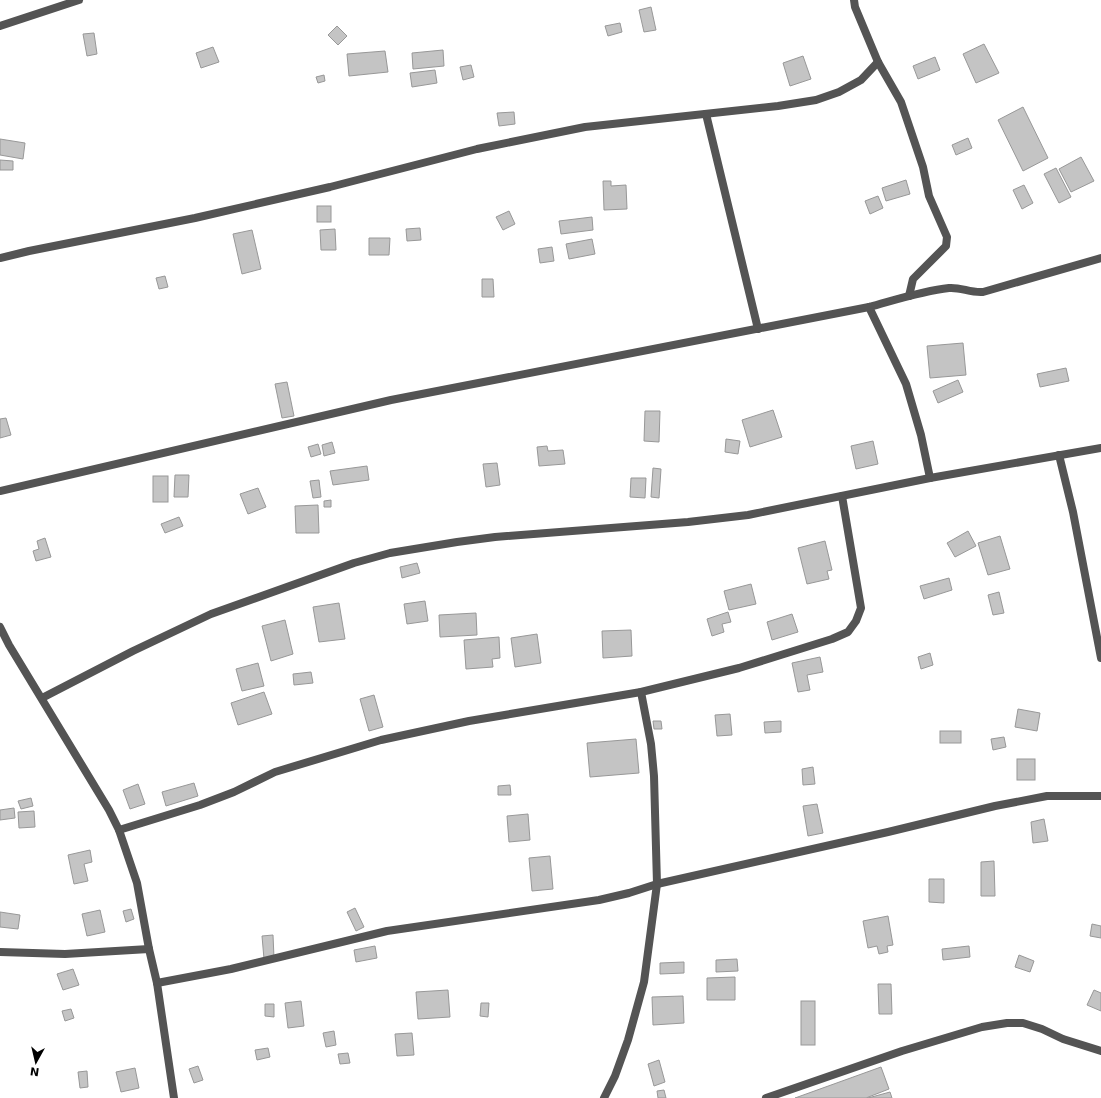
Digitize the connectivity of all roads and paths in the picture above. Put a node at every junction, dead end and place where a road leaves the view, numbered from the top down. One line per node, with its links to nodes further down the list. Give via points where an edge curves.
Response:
1 (79, 0): 3 (street)
2 (854, 0): 4 (street)
3 (0, 26)
4 (878, 62): 5 (street, via 861,80 839,92 816,100); 8 (street, via 901,102 924,167 929,196 946,237 946,246 913,279)
5 (706, 114): 6 (street, via 584,128 477,149 195,218); 10 (street)
6 (0, 258)
7 (1101, 258): 8 (street, via 983,292 950,288)
8 (909, 296): 9 (street)
9 (869, 307): 10 (street); 13 (street, via 906,384)
10 (758, 329): 14 (street, via 392,400)
11 (1101, 448): 12 (street)
12 (1059, 455): 13 (street); 17 (street, via 1074,512)
13 (930, 478): 15 (street)
14 (0, 491)
15 (842, 496): 18 (street, via 860,608 856,621 848,632 739,668); 19 (street, via 748,515 495,537 390,553 354,563 211,614)
16 (0, 627): 19 (street)
17 (1101, 658)
18 (641, 692): 21 (street, via 469,721 381,740 275,772 200,805); 22 (street, via 654,776)
19 (42, 698): 21 (street)
20 (1101, 796): 22 (street, via 1047,796 995,806)
21 (119, 830): 23 (street, via 137,883)
22 (657, 884): 25 (street, via 599,900 387,931 231,969); 28 (street, via 644,982 616,1076)
23 (149, 949): 24 (street, via 64,954); 25 (street)
24 (0, 952)
25 (157, 983): 27 (street)
26 (1101, 1051): 29 (street, via 1063,1040 1023,1023 995,1024 902,1051)
27 (174, 1098)
28 (604, 1098)
29 (766, 1098)

